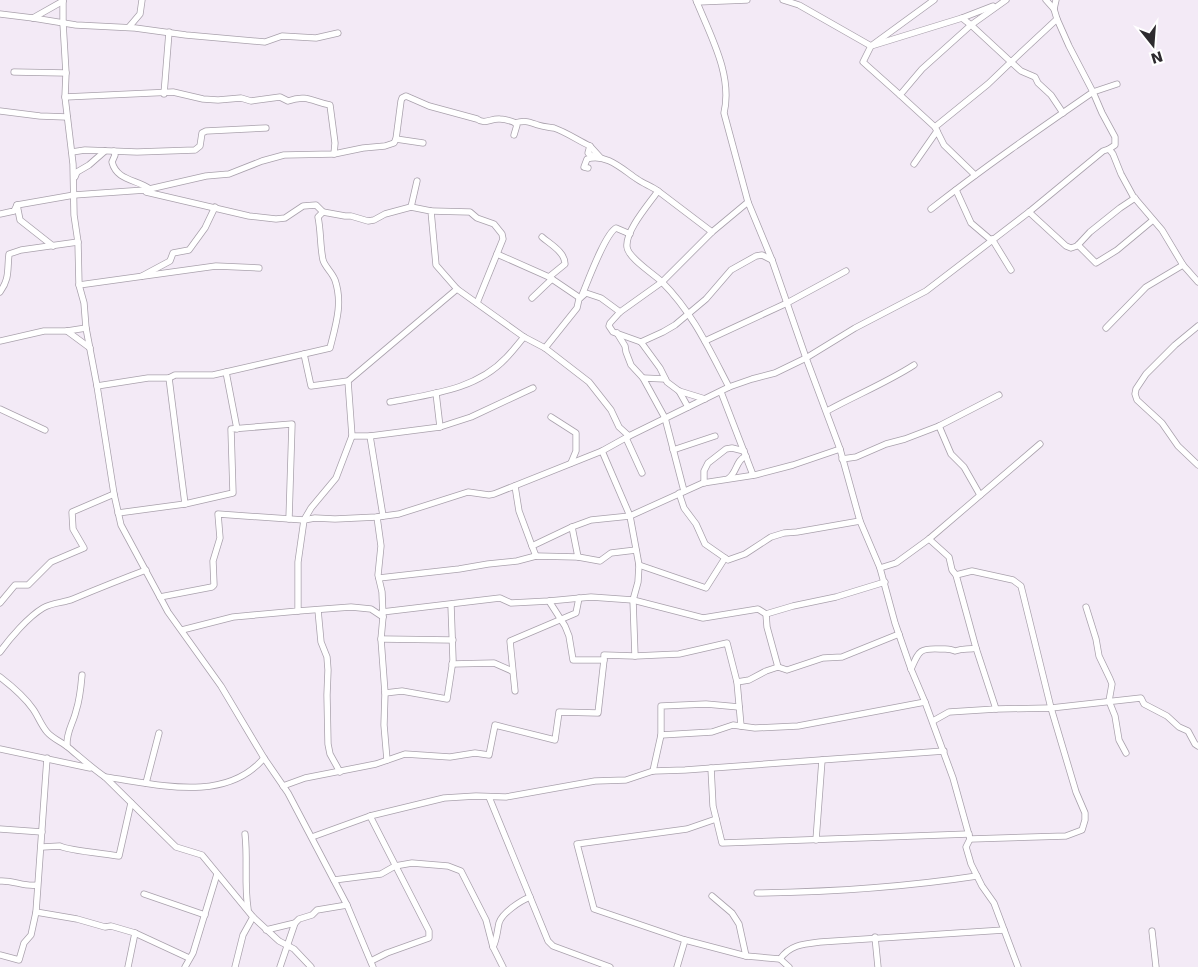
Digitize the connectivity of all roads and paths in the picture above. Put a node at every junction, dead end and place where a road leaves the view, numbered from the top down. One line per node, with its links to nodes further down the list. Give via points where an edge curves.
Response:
1 (63, 0): 13 (street); 16 (street)
2 (142, 0): 18 (street, via 140,14)
3 (747, 0): 9 (street)
4 (786, 0): 21 (street)
5 (934, 0): 21 (street)
6 (1006, 0): 10 (street)
7 (1046, 0): 11 (street)
8 (1056, 0): 11 (street)
9 (697, 1): 55 (street, via 721,62 726,102 724,113)
10 (1000, 3): 14 (street); 17 (street)
11 (1054, 10): 15 (street)
12 (0, 14): 13 (street)
13 (33, 18): 16 (street)
14 (962, 18): 17 (street); 21 (street)
15 (1057, 19): 22 (street); 26 (street)
16 (63, 23): 18 (street); 24 (street)
17 (971, 25): 22 (street); 28 (street, via 922,69)
18 (129, 27): 19 (street)
19 (169, 32): 20 (street, via 265,42 282,36 316,38); 27 (street)
20 (338, 33)
21 (871, 46): 28 (street, via 863,62)
22 (1011, 62): 31 (street, via 1035,77); 35 (street)
23 (14, 72): 24 (street)
24 (66, 73): 29 (street)
25 (1117, 84): 26 (street)
26 (1094, 92): 31 (street); 39 (street, via 1115,138 1115,145)
27 (164, 94): 29 (street); 43 (street, via 173,92 218,100 314,99 330,105)
28 (900, 94): 35 (street)
29 (65, 97): 32 (street)
30 (0, 111): 32 (street)
31 (1064, 113): 47 (street)
32 (67, 117): 42 (street)
33 (516, 123): 36 (street); 37 (street, via 499,118 480,121 406,96 401,101); 44 (street, via 528,121 554,128 590,146)
34 (266, 128): 41 (street, via 206,131 195,150)
35 (936, 129): 45 (street); 47 (street, via 944,145)
36 (514, 134)
37 (396, 139): 38 (street); 43 (street, via 386,146)
38 (422, 143)
39 (1109, 149): 54 (street); 62 (street)
40 (104, 151): 41 (street); 42 (street); 48 (street, via 77,172)
41 (114, 151): 50 (street, via 114,171)
42 (72, 152): 48 (street)
43 (334, 154): 50 (street, via 284,155 229,174)
44 (596, 157): 46 (street, via 587,159 584,167); 52 (street, via 618,165)
45 (914, 164)
46 (588, 168)
47 (975, 175): 51 (street)
48 (74, 181): 53 (street)
49 (417, 181): 58 (street)
50 (148, 189): 53 (street); 57 (street, via 146,192 163,197)
51 (956, 190): 59 (street); 68 (street, via 971,223)
52 (658, 191): 65 (street); 66 (street)
53 (74, 195): 56 (street); 69 (street)
54 (1135, 198): 64 (street); 70 (street)
55 (748, 202): 65 (street); 73 (street)
56 (17, 205): 63 (street, via 14,211); 71 (street, via 20,220)
57 (215, 207): 61 (street, via 276,219 284,218 303,206 316,205); 78 (street, via 189,250 173,253 170,261)
58 (411, 207): 60 (street); 61 (street, via 368,221)
59 (931, 209)
60 (431, 211): 72 (street, via 470,212 494,224 503,239); 83 (street, via 436,265)
61 (323, 212): 103 (street, via 318,217 321,248 324,263 335,279 339,314 330,348)
62 (1029, 212): 68 (street); 70 (street, via 1066,246)
63 (0, 214)
64 (1153, 220): 70 (street, via 1096,264); 74 (street)
65 (712, 232): 80 (street)
66 (630, 234): 80 (street, via 629,251); 85 (street, via 616,228 611,231)
67 (542, 237): 79 (street, via 565,260 565,264)
68 (991, 240): 77 (street); 104 (street, via 926,291)
69 (78, 242): 71 (street); 82 (street)
70 (1078, 245)
71 (53, 246): 84 (street, via 10,254 6,285)
72 (497, 254): 79 (street); 87 (street)
73 (772, 260): 88 (street); 90 (street, via 756,256 730,270 706,299)
74 (1183, 265): 81 (street); 93 (street, via 1146,287)
75 (259, 268): 78 (street, via 216,266)
76 (846, 270): 88 (street)
77 (1011, 270)
78 (138, 278): 82 (street)
79 (550, 278): 85 (street); 86 (street)
80 (662, 282): 89 (street); 90 (street)
81 (1198, 282)
82 (79, 285): 92 (street)
83 (457, 289): 87 (street); 110 (street)
84 (0, 292)
85 (581, 297): 89 (street, via 590,293); 102 (street)
86 (532, 298)
87 (477, 303): 96 (street)
88 (787, 303): 99 (street); 104 (street)
89 (620, 312): 95 (street, via 609,326)
90 (689, 312): 98 (street, via 663,332); 99 (street)
91 (1198, 326): 140 (street, via 1174,344 1146,374 1135,394 1187,456)
92 (86, 328): 94 (street); 101 (street)
93 (1106, 328)
94 (67, 331): 97 (street, via 44,331); 101 (street)
95 (616, 333): 98 (street); 100 (street)
96 (524, 337): 102 (street); 116 (street, via 491,371 477,380)
97 (0, 340)
98 (639, 341): 100 (street); 109 (street)
99 (705, 341): 112 (street)
100 (625, 346): 108 (street, via 632,365)
101 (90, 348): 111 (street)
102 (545, 348): 132 (street, via 589,382)
103 (304, 354): 106 (street); 110 (street, via 311,386)
104 (806, 358): 112 (street, via 775,373); 122 (street)
105 (914, 365): 122 (street, via 891,380)
106 (226, 372): 107 (street); 127 (street)
107 (169, 378): 111 (street); 149 (street)
108 (643, 378): 109 (street); 124 (street)
109 (665, 379): 114 (street)
110 (348, 381): 129 (street)
111 (97, 386): 147 (street)
112 (729, 387): 115 (street)
113 (533, 388): 126 (street, via 471,417)
114 (679, 391): 118 (street); 120 (street)
115 (721, 392): 118 (street); 137 (street)
116 (436, 394): 119 (street); 126 (street)
117 (999, 394): 125 (street)
118 (706, 399): 120 (street)
119 (390, 402)
120 (688, 407): 124 (street)
121 (0, 409): 128 (street)
122 (827, 411): 134 (street)
123 (551, 417): 139 (street, via 576,433 576,451)
124 (665, 418): 132 (street); 135 (street)
125 (939, 426): 138 (street, via 856,457); 148 (street, via 951,454 964,467)
126 (440, 427): 130 (street)
127 (237, 429): 149 (street, via 231,429 233,493); 153 (street, via 292,424)
128 (45, 430)
129 (352, 436): 130 (street); 154 (street, via 336,478)
130 (370, 436): 152 (street)
131 (715, 436): 135 (street)
132 (627, 437): 136 (street); 141 (street)
133 (1040, 444): 148 (street)
134 (840, 449): 138 (street); 142 (street)
135 (673, 450): 146 (street)
136 (602, 451): 139 (street); 151 (street)
137 (745, 453): 142 (street); 143 (street); 144 (street, via 726,449 708,463)
138 (842, 459): 155 (street)
139 (571, 463): 145 (street)
140 (1198, 464)
141 (642, 473)
142 (753, 475): 143 (street)
143 (729, 478): 144 (street)
144 (704, 483): 146 (street)
145 (515, 486): 152 (street, via 489,495 468,492); 158 (street, via 519,511)
146 (681, 492): 151 (street); 162 (street, via 684,508 705,544)
147 (114, 494): 150 (street); 173 (street, via 72,512 73,529 84,548 51,562 28,585 15,585)
148 (980, 495): 157 (street)
149 (185, 504): 150 (street)
150 (118, 513): 165 (street, via 121,525)
151 (630, 516): 156 (street, via 591,520); 159 (street)
152 (380, 517): 154 (street); 167 (street)
153 (289, 519): 154 (street); 169 (street, via 218,514 220,538 213,561 214,585)
154 (304, 520): 177 (street, via 298,562)
155 (860, 521): 162 (street, via 784,532 736,558); 164 (street)
156 (572, 527): 158 (street); 161 (street)
157 (929, 539): 164 (street, via 896,563); 166 (street, via 948,557)
158 (532, 546): 160 (street)
159 (636, 550): 161 (street, via 610,553 600,561); 163 (street)
160 (536, 556): 161 (street); 167 (street, via 459,570)
161 (578, 557)
162 (724, 558): 163 (street, via 706,588)
163 (639, 565): 171 (street)
164 (880, 568): 168 (street)
165 (146, 570): 169 (street); 186 (street, via 72,600 42,608)
166 (956, 575): 185 (street); 201 (street, via 972,571 1013,580 1021,586)
167 (379, 578): 178 (street)
168 (885, 582): 179 (street, via 836,598); 182 (street)
169 (160, 597): 181 (street)
170 (579, 598): 171 (street); 172 (street); 180 (street, via 576,613)
171 (633, 600): 179 (street, via 703,618 758,609); 187 (street)
172 (549, 601): 174 (street, via 511,603 500,598); 180 (street)
173 (0, 603)
174 (451, 605): 178 (street); 184 (street)
175 (1086, 607): 198 (street, via 1099,656 1110,679)
176 (318, 610): 177 (street); 178 (street, via 352,607); 219 (street, via 328,670 328,744)
177 (298, 611): 181 (street, via 233,616)
178 (382, 614): 183 (street)
179 (766, 614): 190 (street)
180 (560, 619): 188 (street, via 569,636 573,660); 192 (street, via 510,642)
181 (182, 630): 213 (street, via 221,686)
182 (899, 634): 190 (street, via 842,657 823,658 787,670); 191 (street)
183 (381, 639): 184 (street); 197 (street)
184 (453, 640): 189 (street)
185 (976, 648): 191 (street, via 955,651 926,648 918,653); 202 (street)
186 (0, 652)
187 (635, 656): 188 (street, via 604,655); 195 (street, via 679,654 727,643)
188 (604, 660): 214 (street, via 598,713 559,712 555,740 494,726 488,755 406,754)
189 (452, 664): 192 (street, via 494,663); 197 (street, via 447,699 402,692)
190 (778, 667): 195 (street)
191 (911, 669): 199 (street)
192 (512, 671): 196 (street)
193 (82, 674): 207 (street, via 79,702 66,735)
194 (0, 677): 207 (street, via 26,700 45,730)
195 (737, 682): 200 (street)
196 (515, 691)
197 (385, 693): 214 (street)
198 (1109, 701): 201 (street); 208 (street, via 1141,698 1144,704 1188,731); 211 (street, via 1119,740)
199 (925, 702): 203 (street); 204 (street, via 798,726)
200 (739, 707): 204 (street); 206 (street, via 706,704 661,706)
201 (1051, 708): 202 (street); 231 (street, via 1085,813 1082,830 1066,836)
202 (996, 709): 203 (street, via 949,712)
203 (933, 721): 210 (street)
204 (741, 726): 206 (street)
205 (159, 733): 221 (street)
206 (661, 736): 218 (street)
207 (67, 746): 216 (street)
208 (1198, 746)
209 (0, 750): 212 (street)
210 (944, 750): 215 (street); 231 (street)
211 (1126, 753)
212 (47, 758): 216 (street); 228 (street)
213 (264, 758): 221 (street, via 249,772 220,784 186,787); 222 (street)
214 (387, 760): 219 (street)
215 (822, 760): 217 (street); 232 (street)
216 (92, 768): 220 (street)
217 (710, 768): 218 (street); 226 (street)
218 (653, 771): 223 (street, via 626,780 595,781 506,797)
219 (340, 772): 222 (street, via 305,778)
220 (105, 776): 221 (street); 224 (street)
221 (146, 783)
222 (283, 786): 230 (street)
223 (489, 797): 225 (street, via 444,798); 243 (street)
224 (132, 803): 233 (street, via 119,856 60,846); 235 (street, via 176,847 202,855)
225 (370, 816): 230 (street); 234 (street)
226 (716, 819): 232 (street, via 722,843); 255 (street, via 687,829 577,844 594,909)
227 (0, 829): 228 (street)
228 (42, 832): 233 (street)
229 (245, 834): 245 (street)
230 (312, 837): 238 (street)
231 (969, 837): 232 (street); 236 (street, via 966,847)
232 (816, 840)
233 (42, 847): 239 (street)
234 (395, 866): 238 (street, via 381,874); 257 (street, via 412,863 448,866 461,871 486,920); 262 (street, via 429,931 429,938 387,953)
235 (217, 874): 245 (street); 247 (street)
236 (977, 876): 240 (street, via 906,885); 251 (street, via 994,904)
237 (0, 880): 239 (street)
238 (334, 880): 244 (street)
239 (38, 885): 246 (street)
240 (756, 893)
241 (144, 894): 247 (street)
242 (712, 896): 259 (street, via 739,924)
243 (530, 897): 257 (street, via 519,902 499,921); 269 (street, via 545,936 553,946)
244 (347, 905): 249 (street, via 317,910); 262 (street)
245 (248, 911): 248 (street)
246 (36, 912): 253 (street); 258 (street, via 31,935 24,943 19,960)
247 (205, 915): 260 (street)
248 (253, 917): 250 (street); 265 (street, via 243,935)
249 (295, 923): 250 (street); 256 (street)
250 (266, 930): 256 (street)
251 (1004, 930): 254 (street); 273 (street)
252 (1152, 931): 274 (street)
253 (134, 933): 260 (street); 263 (street)
254 (875, 937): 261 (street, via 804,944 791,948); 272 (street)
255 (685, 940): 259 (street); 270 (street)
256 (289, 945): 266 (street); 267 (street)
257 (494, 947): 268 (street)
258 (0, 955)
259 (746, 956): 261 (street)
260 (189, 958): 264 (street)
261 (780, 959): 271 (street)
262 (372, 964)
263 (128, 967)
264 (185, 967)
265 (235, 967)
266 (280, 967)
267 (311, 967)
268 (503, 967)
269 (610, 967)
270 (677, 967)
271 (789, 967)
272 (878, 967)
273 (1018, 967)
274 (1156, 967)

